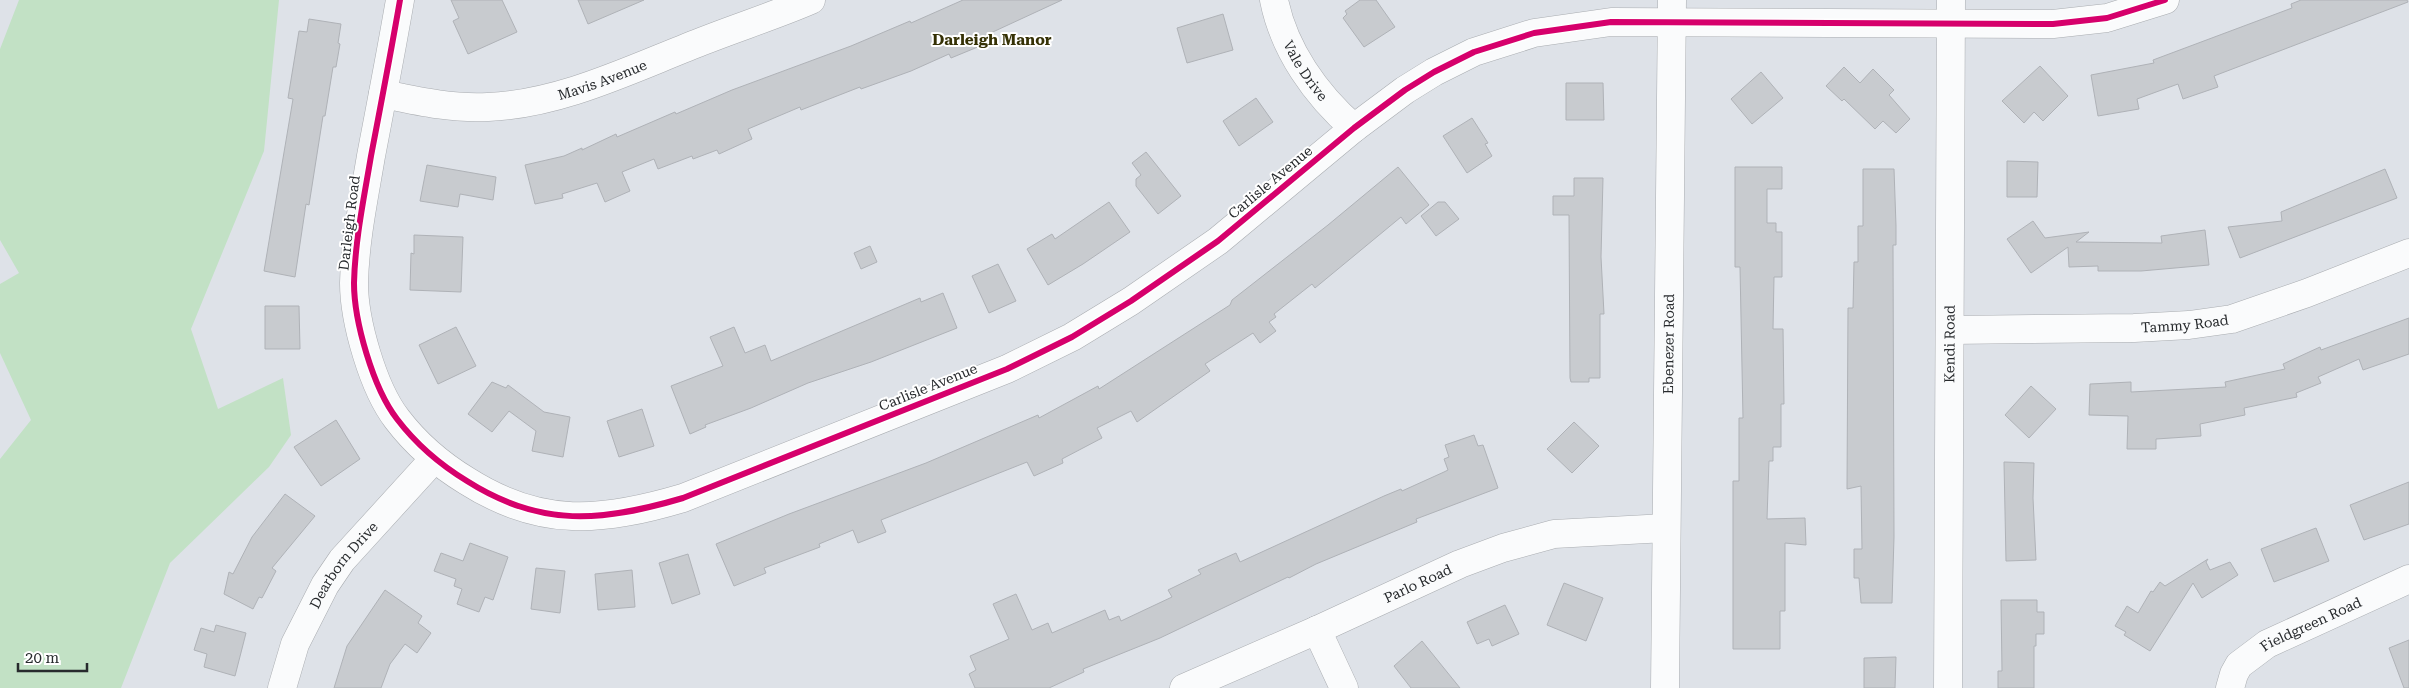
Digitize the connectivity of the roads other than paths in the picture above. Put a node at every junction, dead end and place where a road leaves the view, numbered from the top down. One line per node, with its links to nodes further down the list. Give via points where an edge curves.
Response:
1 (400, 0): 7 (street, Darleigh Road)
2 (811, 0): 7 (street, Mavis Avenue, via 598,82 532,101 494,107 464,107 427,104)
3 (1274, 0): 8 (street, Vale Drive, via 1280,24 1311,82 1336,113)
4 (2166, 0): 6 (street, Carlisle Avenue, via 2086,22 2023,25)
5 (1672, 11): 6 (street, Carlisle Avenue); 8 (street, Carlisle Avenue, via 1534,33 1474,52 1405,90); 12 (street, Ebenezer Road)
6 (1951, 12): 10 (street, Kendi Road)
7 (383, 94): 11 (street, Darleigh Road, via 361,213 354,284 357,312 365,349 378,384 396,418)
8 (1354, 128): 11 (street, Carlisle Avenue, via 1218,241 1072,337 1007,369 684,498 614,515 581,518 539,512 510,505 488,494)
9 (2409, 253): 10 (street, Tammy Road, via 2232,319 2188,326)
10 (1950, 330): 19 (street, Kendi Road)
11 (434, 459): 15 (street, Dearborn Drive, via 342,560 325,585 295,644)
12 (1666, 528): 14 (street, Parlo Road, via 1554,534 1503,548 1460,564); 18 (street, Ebenezer Road)
13 (2409, 579): 20 (street, Fieldgreen Road, via 2266,644 2239,665)
14 (1317, 630): 16 (street, Parlo Road); 17 (street)
15 (282, 688)
16 (1184, 688)
17 (1344, 688)
18 (1665, 688)
19 (1948, 688)
20 (2230, 688)

